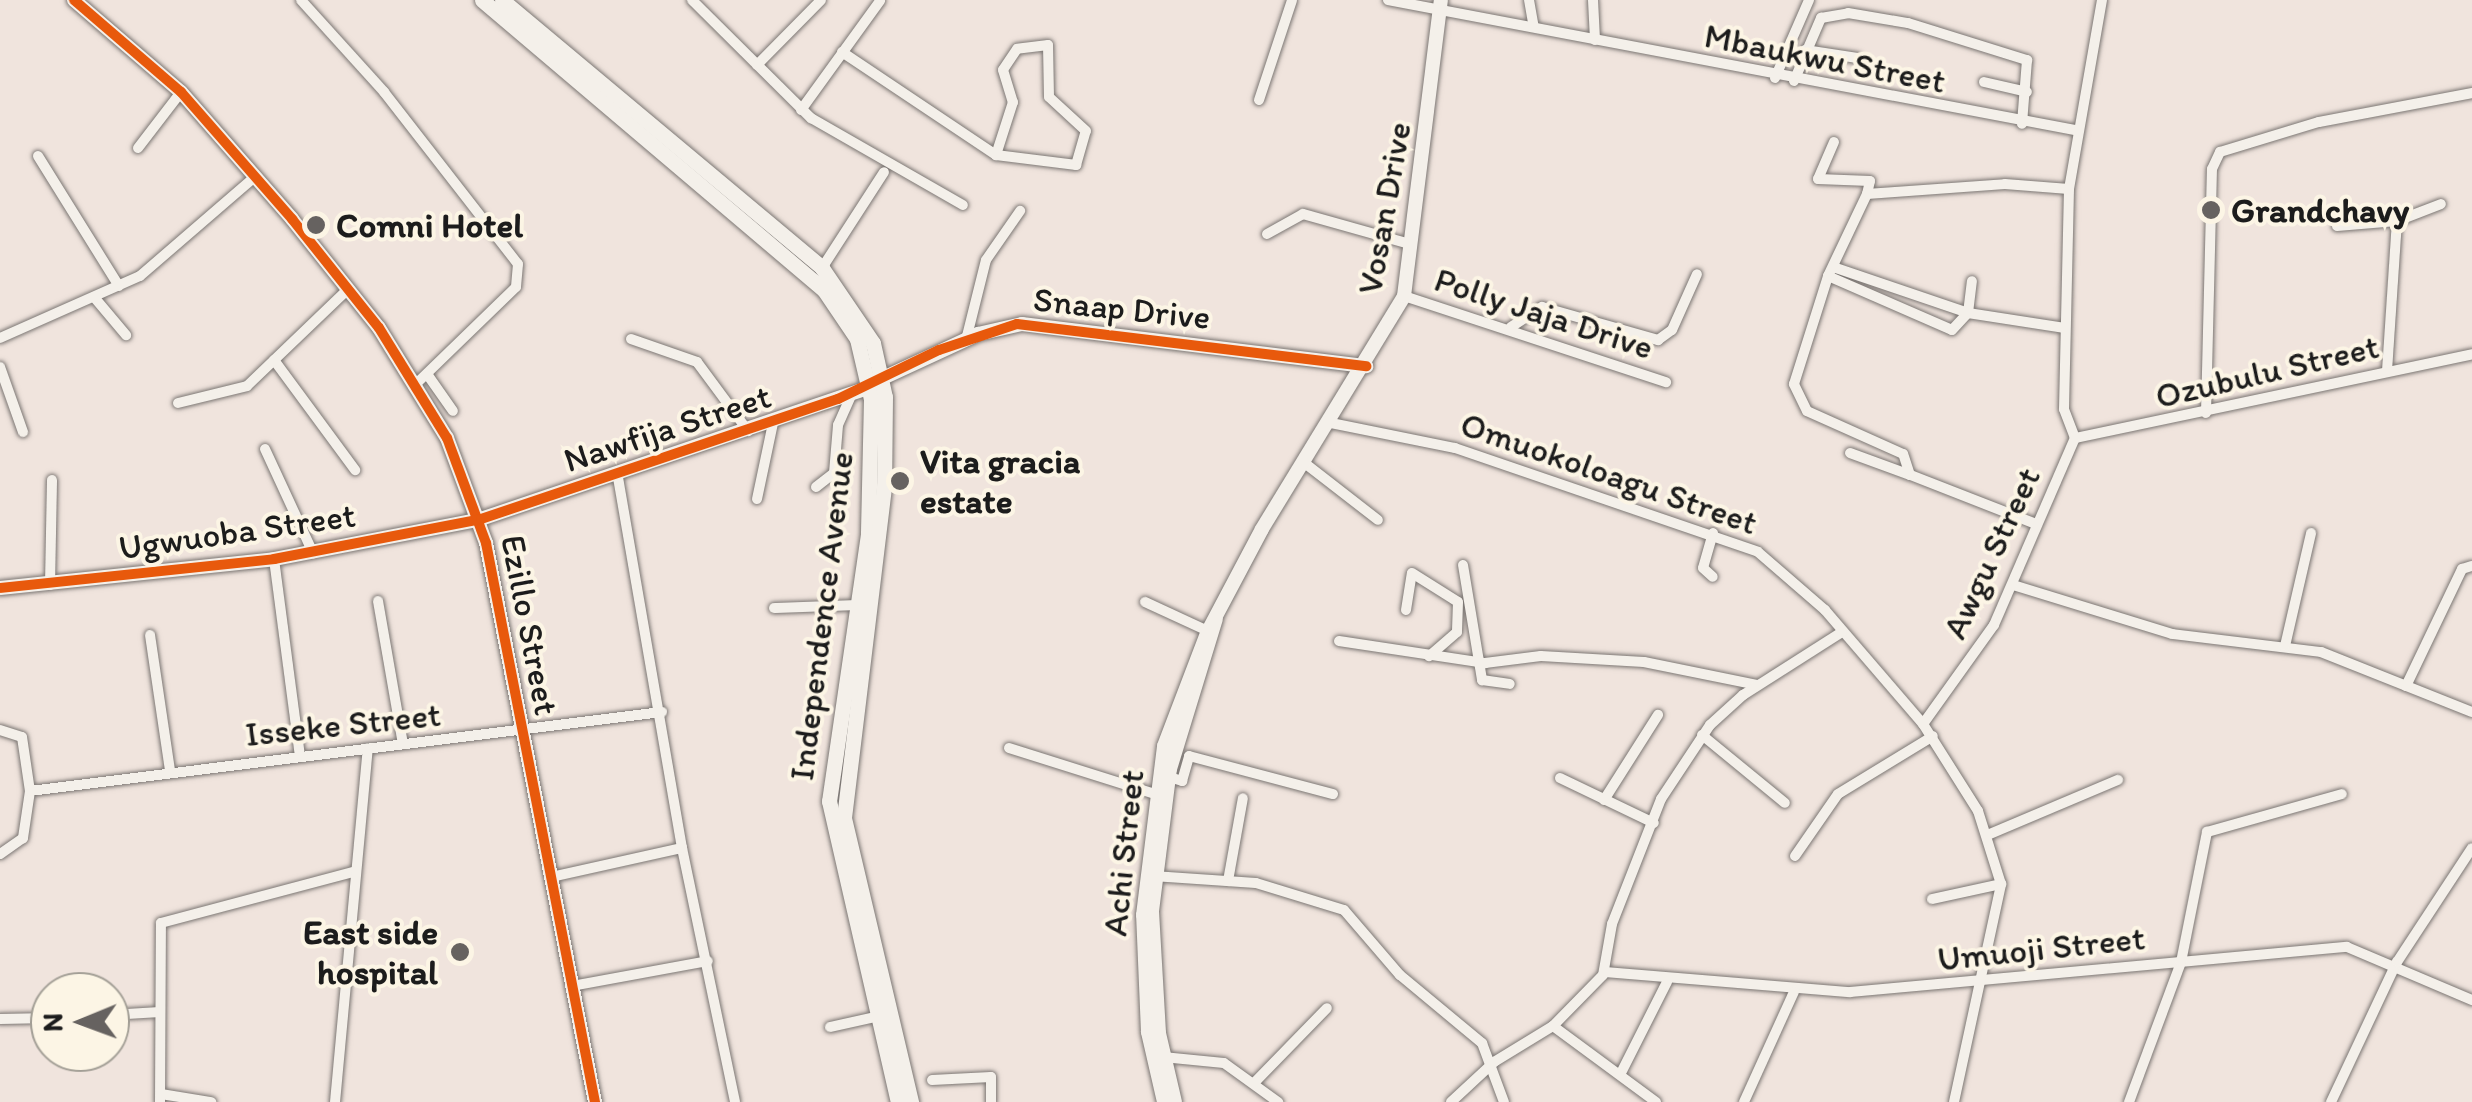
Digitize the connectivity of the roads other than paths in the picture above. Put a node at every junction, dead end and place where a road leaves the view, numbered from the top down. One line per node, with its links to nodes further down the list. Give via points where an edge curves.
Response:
1 (74, 0): 24 (street, Ezillo Street)
2 (301, 0): 66 (street, via 384,92 518,264 516,288)
3 (482, 0): 67 (main road, Independence Avenue, via 824,290)
4 (502, 0): 46 (main road, Independence Avenue)
5 (692, 0): 20 (street)
6 (821, 0): 20 (street)
7 (1292, 0): 27 (street)
8 (1388, 0): 14 (street, Mbaukwu Street)
9 (1530, 0): 15 (street)
10 (1593, 0): 16 (street)
11 (1808, 0): 21 (street)
12 (2102, 0): 30 (street)
13 (880, 1): 18 (street)
14 (1443, 5): 15 (street, Mbaukwu Street); 45 (street, Vosan Drive)
15 (1534, 28): 16 (street, Mbaukwu Street)
16 (1595, 40): 21 (street, Mbaukwu Street)
17 (1805, 50): 19 (street); 22 (street); 25 (street, via 1814,27 1833,13 1908,23 2022,56)
18 (842, 52): 28 (street); 33 (street)
19 (1857, 58)
20 (757, 65): 28 (street)
21 (1775, 78): 22 (street, Mbaukwu Street)
22 (1794, 81): 29 (street, Mbaukwu Street)
23 (1984, 82): 25 (street)
24 (180, 92): 32 (street); 36 (street, Ezillo Street)
25 (2027, 92): 29 (street)
26 (2472, 93): 72 (street, via 2319,122 2216,158)
27 (1259, 100)
28 (801, 110): 39 (street)
29 (2022, 124): 30 (street, Mbaukwu Street)
30 (2075, 130): 37 (street)
31 (1834, 142): 38 (street, via 1818,179 1870,181)
32 (138, 148)
33 (996, 154): 33 (street, via 1013,102 1003,70 1017,48 1048,46 1050,97 1086,131 1083,152 1076,164)
34 (38, 156): 50 (street)
35 (884, 172): 46 (street)
36 (256, 176): 50 (street, via 165,260); 51 (street, Ezillo Street)
37 (2070, 189): 38 (street, via 2004,184); 56 (street)
38 (1866, 194): 47 (street)
39 (957, 203)
40 (2442, 204): 42 (street)
41 (1020, 211): 60 (street, via 986,260)
42 (2396, 221): 43 (street); 65 (street)
43 (2337, 226)
44 (1267, 234): 45 (street, via 1303,214)
45 (1410, 244): 52 (street, Vosan Drive)
46 (822, 268): 67 (main road, Independence Avenue, via 856,309)
47 (1831, 272): 54 (street); 54 (street, via 1936,328 1952,330); 82 (street, via 1795,394 1817,417 1904,454)
48 (1697, 274): 55 (street, via 1672,330 1658,340 1542,307)
49 (1972, 281): 54 (street)
50 (119, 286): 53 (street)
51 (348, 289): 62 (street); 66 (street, Ezillo Street)
52 (1404, 296): 55 (street, Polly Jaja Drive); 63 (street, Vosan Drive)
53 (94, 297): 57 (street); 58 (street)
54 (1968, 314): 56 (street)
55 (1511, 326): 68 (street, Polly Jaja Drive)
56 (2066, 328): 77 (street, via 2064,409)
57 (126, 335)
58 (0, 338)
59 (631, 339): 75 (street, Nawfija Street, via 695,360)
60 (966, 340): 63 (street, Snaap Drive, via 1022,324); 67 (street, Snaap Drive)
61 (2472, 354): 65 (street, Ozubulu Street)
62 (274, 360): 70 (street, via 247,386); 81 (street)
63 (1366, 366): 73 (street, Vosan Drive)
64 (0, 367): 76 (street)
65 (2387, 371): 72 (street, Ozubulu Street)
66 (421, 379): 71 (street); 87 (street, Ezillo Street)
67 (876, 382): 69 (street, Nawfija Street); 100 (main road, Independence Avenue)
68 (1666, 382)
69 (852, 394): 74 (street, Nawfija Street); 85 (street, via 838,425 834,472)
70 (178, 402)
71 (453, 411)
72 (2206, 413): 77 (street, Ozubulu Street)
73 (1326, 422): 80 (street, Vosan Drive); 90 (street, Omuokoloagu Street, via 1455,448)
74 (773, 423): 75 (street, Nawfija Street); 86 (street)
75 (748, 430): 83 (street, Nawfija Street)
76 (23, 432)
77 (2074, 438): 89 (street, Awgu Street)
78 (264, 449): 92 (street)
79 (1850, 454): 82 (street)
80 (1302, 461): 88 (street); 106 (street, Vosan Drive)
81 (355, 470)
82 (1910, 475): 89 (street)
83 (618, 476): 87 (street, Nawfija Street); 116 (street)
84 (52, 480): 98 (street)
85 (816, 487)
86 (758, 499)
87 (480, 519): 92 (street, Ugwuoba Street); 121 (street, Ezillo Street)
88 (1378, 520)
89 (2036, 524): 97 (street, Awgu Street)
90 (1713, 533): 96 (street, via 1703,568); 107 (street, Omuokoloagu Street, via 1774,562)
91 (2311, 533): 110 (street, via 2308,575)
92 (314, 553): 93 (street, Ugwuoba Street)
93 (274, 559): 98 (street, Ugwuoba Street); 128 (street)
94 (1463, 565): 112 (street)
95 (2472, 566): 115 (street, via 2462,569)
96 (1714, 577)
97 (2014, 584): 110 (street, via 2172,634); 119 (street, Awgu Street, via 1983,644)
98 (50, 585): 99 (street, Ugwuoba Street)
99 (0, 588)
100 (868, 588): 103 (main road, Independence Avenue); 127 (main road, Independence Avenue)
101 (378, 600): 124 (street)
102 (1146, 602): 106 (street)
103 (858, 605): 104 (street); 127 (main road, Independence Avenue)
104 (774, 608)
105 (1406, 610): 111 (street, via 1412,572 1458,602 1456,632)
106 (1212, 624): 130 (street, Achi Street); 134 (street, Achi Street, via 1172,721)
107 (1842, 632): 114 (street); 119 (street, Omuokoloagu Street)
108 (150, 635): 129 (street)
109 (1339, 641): 111 (street)
110 (2285, 646): 115 (street)
111 (1429, 656): 112 (street)
112 (1485, 663): 113 (street, via 1484,686); 114 (street, via 1541,656 1644,662)
113 (1510, 684)
114 (1757, 685): 122 (street)
115 (2406, 686): 117 (street)
116 (662, 712): 121 (street, Isseke Street); 142 (street)
117 (2472, 712)
118 (1658, 715): 138 (street)
119 (1923, 724): 123 (street)
120 (0, 730): 133 (street, via 22,737)
121 (524, 734): 124 (street, Isseke Street); 148 (street, Ezillo Street)
122 (1702, 735): 139 (street); 140 (street)
123 (1932, 736): 141 (street); 145 (street, via 1838,794)
124 (403, 744): 126 (street, Isseke Street)
125 (1009, 748): 134 (street)
126 (368, 749): 128 (street, Isseke Street); 146 (street)
127 (841, 752): 153 (main road, Independence Avenue, via 836,801)
128 (300, 756): 129 (street, Isseke Street)
129 (170, 770): 133 (street, Isseke Street)
130 (1169, 776): 135 (street, via 1182,781 1188,756); 147 (street, Achi Street)
131 (1560, 778): 138 (street)
132 (2118, 780): 141 (street)
133 (30, 791): 144 (street, via 24,838)
134 (1154, 794): 147 (street, Achi Street)
135 (1333, 794)
136 (2342, 794): 154 (street, via 2207,832)
137 (1242, 798): 149 (street)
138 (1604, 800): 140 (street)
139 (1786, 803)
140 (1654, 823): 156 (street, via 1612,924)
141 (1990, 834): 150 (street)
142 (682, 848): 148 (street); 152 (street)
143 (2472, 848): 155 (street)
144 (0, 854)
145 (1794, 856)
146 (352, 872): 163 (street, via 166,918 156,936); 177 (street)
147 (1150, 876): 149 (street); 170 (street, Achi Street)
148 (551, 877): 159 (street, Ezillo Street)
149 (1228, 881): 171 (street, via 1344,910)
150 (2001, 884): 151 (street); 158 (street)
151 (1932, 899)
152 (708, 960): 159 (street); 179 (street)
153 (877, 962): 165 (main road, Independence Avenue); 181 (main road, Independence Avenue)
154 (2181, 962): 155 (street, Umuoji Street, via 2346,947); 158 (street, Umuoji Street); 191 (street)
155 (2397, 962): 161 (street, Umuoji Street); 192 (street)
156 (1605, 972): 157 (street, Umuoji Street); 169 (street)
157 (1667, 982): 160 (street, Umuoji Street); 172 (street)
158 (1983, 982): 160 (street, Umuoji Street); 190 (street)
159 (572, 986): 178 (street, Ezillo Street)
160 (1794, 992): 189 (street)
161 (2472, 1000)
162 (1327, 1008): 174 (street)
163 (160, 1012): 164 (street); 175 (street)
164 (130, 1014)
165 (882, 1016): 168 (street); 180 (main road, Independence Avenue)
166 (30, 1018): 167 (street)
167 (0, 1019)
168 (830, 1026)
169 (1553, 1026): 171 (street); 172 (street)
170 (1158, 1057): 174 (street, via 1224,1063); 183 (street, Achi Street); 184 (street)
171 (1494, 1062): 186 (street); 187 (street)
172 (1622, 1071): 188 (street)
173 (932, 1080): 182 (street, via 991,1077)
174 (1255, 1082): 185 (street)
175 (161, 1098): 176 (street)
176 (211, 1102)
177 (335, 1102)
178 (595, 1102)
179 (736, 1102)
180 (898, 1102)
181 (911, 1102)
182 (991, 1102)
183 (1164, 1102)
184 (1175, 1102)
185 (1278, 1102)
186 (1451, 1102)
187 (1504, 1102)
188 (1656, 1102)
189 (1744, 1102)
190 (1954, 1102)
191 (2129, 1102)
192 (2331, 1102)

